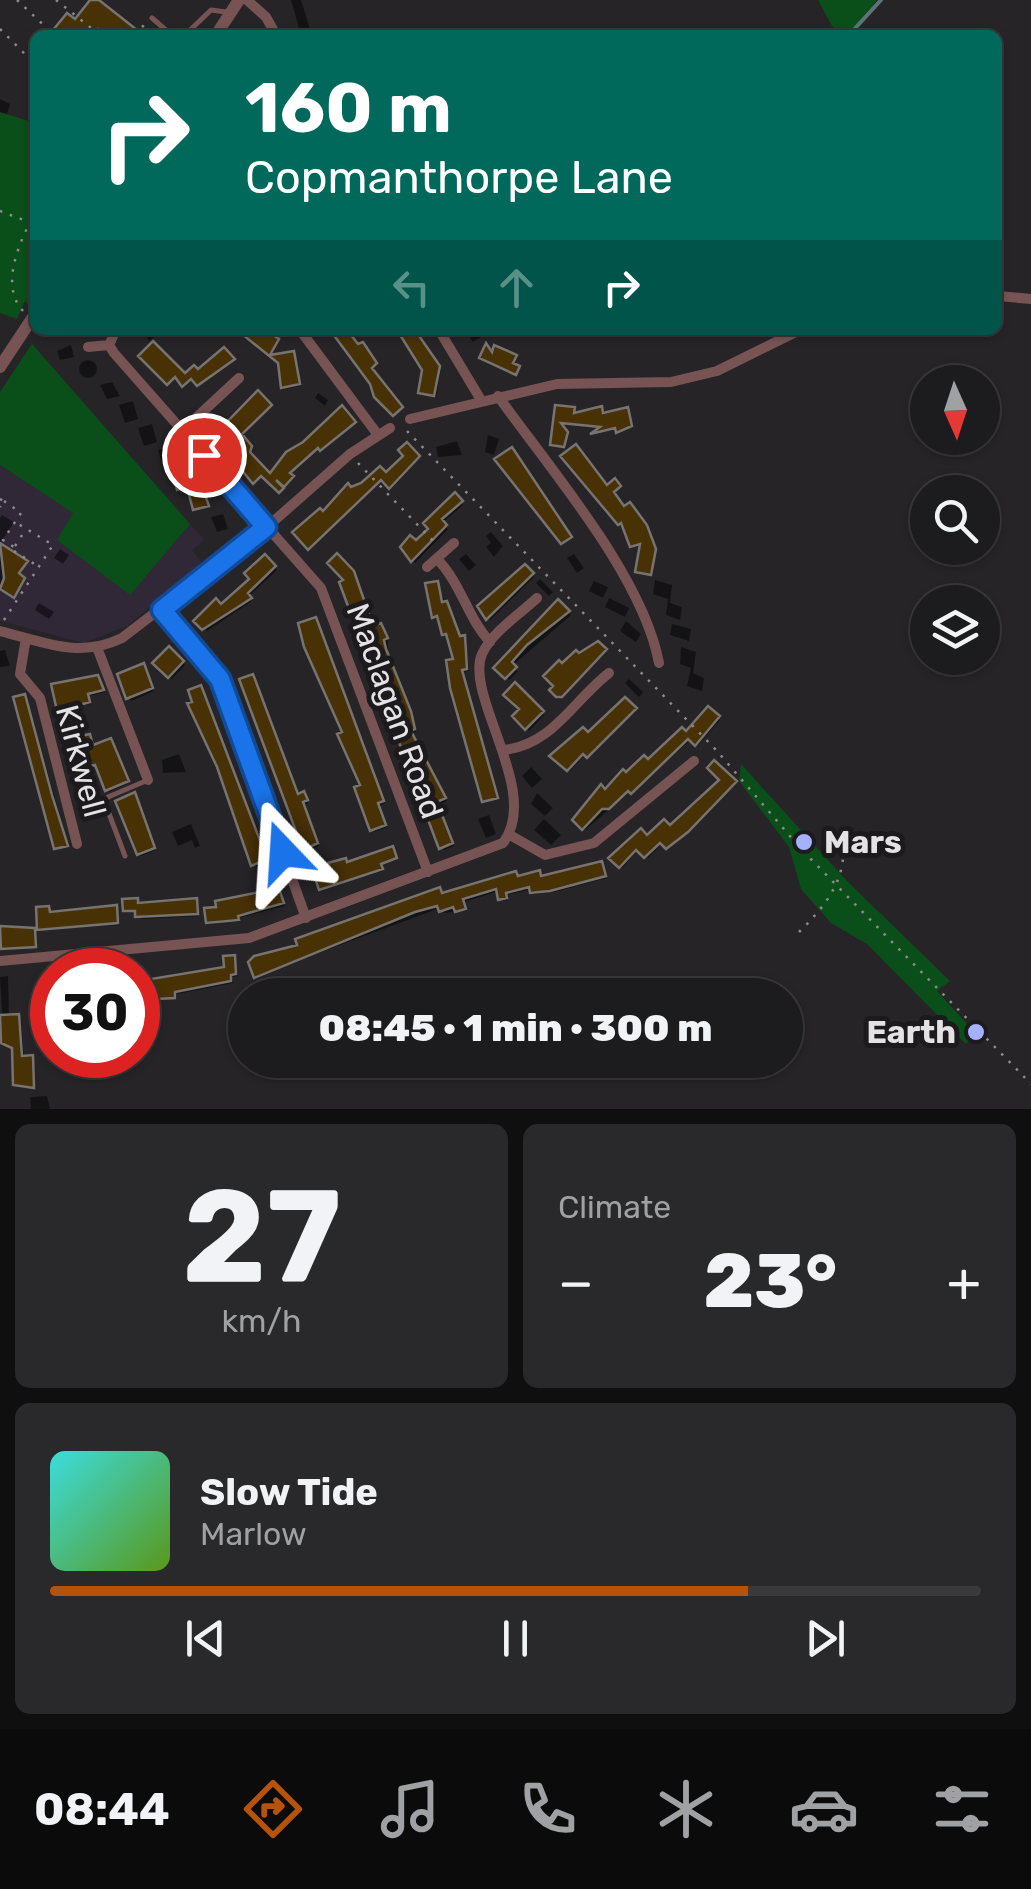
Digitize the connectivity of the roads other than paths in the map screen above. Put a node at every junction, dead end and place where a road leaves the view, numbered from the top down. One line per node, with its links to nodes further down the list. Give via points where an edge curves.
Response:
1 (239, 0): 3 (street)
2 (248, 0): 8 (street)
3 (229, 14): 6 (lane, via 211,10); 7 (street)
4 (152, 18): 5 (lane)
5 (167, 30)
6 (190, 30)
7 (219, 30)
8 (273, 30)
9 (1002, 296): 10 (street)
10 (1031, 298)
11 (30, 322): 18 (street)
12 (114, 335): 16 (street)
13 (304, 335): 23 (street)
14 (442, 335): 21 (street)
15 (790, 335): 20 (street, via 717,371 671,382 556,384)
16 (109, 345): 17 (street); 22 (street, Maclagan Road)
17 (88, 347)
18 (0, 367)
19 (239, 378): 22 (street)
20 (498, 396): 21 (street); 32 (street, via 623,573)
21 (481, 400): 23 (street)
22 (182, 431): 24 (street, Maclagan Road)
23 (378, 435): 24 (street)
24 (266, 527): 27 (street); 42 (street, Maclagan Road, via 327,598)
25 (454, 543): 30 (street, via 436,559)
26 (537, 598): 30 (street)
27 (162, 610): 31 (street); 43 (street, via 220,679)
28 (0, 628): 29 (street)
29 (26, 638): 31 (street); 40 (street, Kirkwell, via 20,674 40,698)
30 (490, 642): 34 (street, via 481,680)
31 (98, 650): 36 (street)
32 (659, 663)
33 (609, 673): 34 (street, via 537,743)
34 (504, 750): 39 (street, via 514,808)
35 (694, 761): 37 (street)
36 (148, 780): 41 (lane, via 105,804)
37 (655, 796): 38 (street); 39 (street, via 577,850 545,854)
38 (664, 806)
39 (510, 835): 42 (street, via 493,850)
40 (77, 844)
41 (126, 856)
42 (428, 872): 43 (street)
43 (306, 918): 44 (street, via 236,940)
44 (0, 960)

